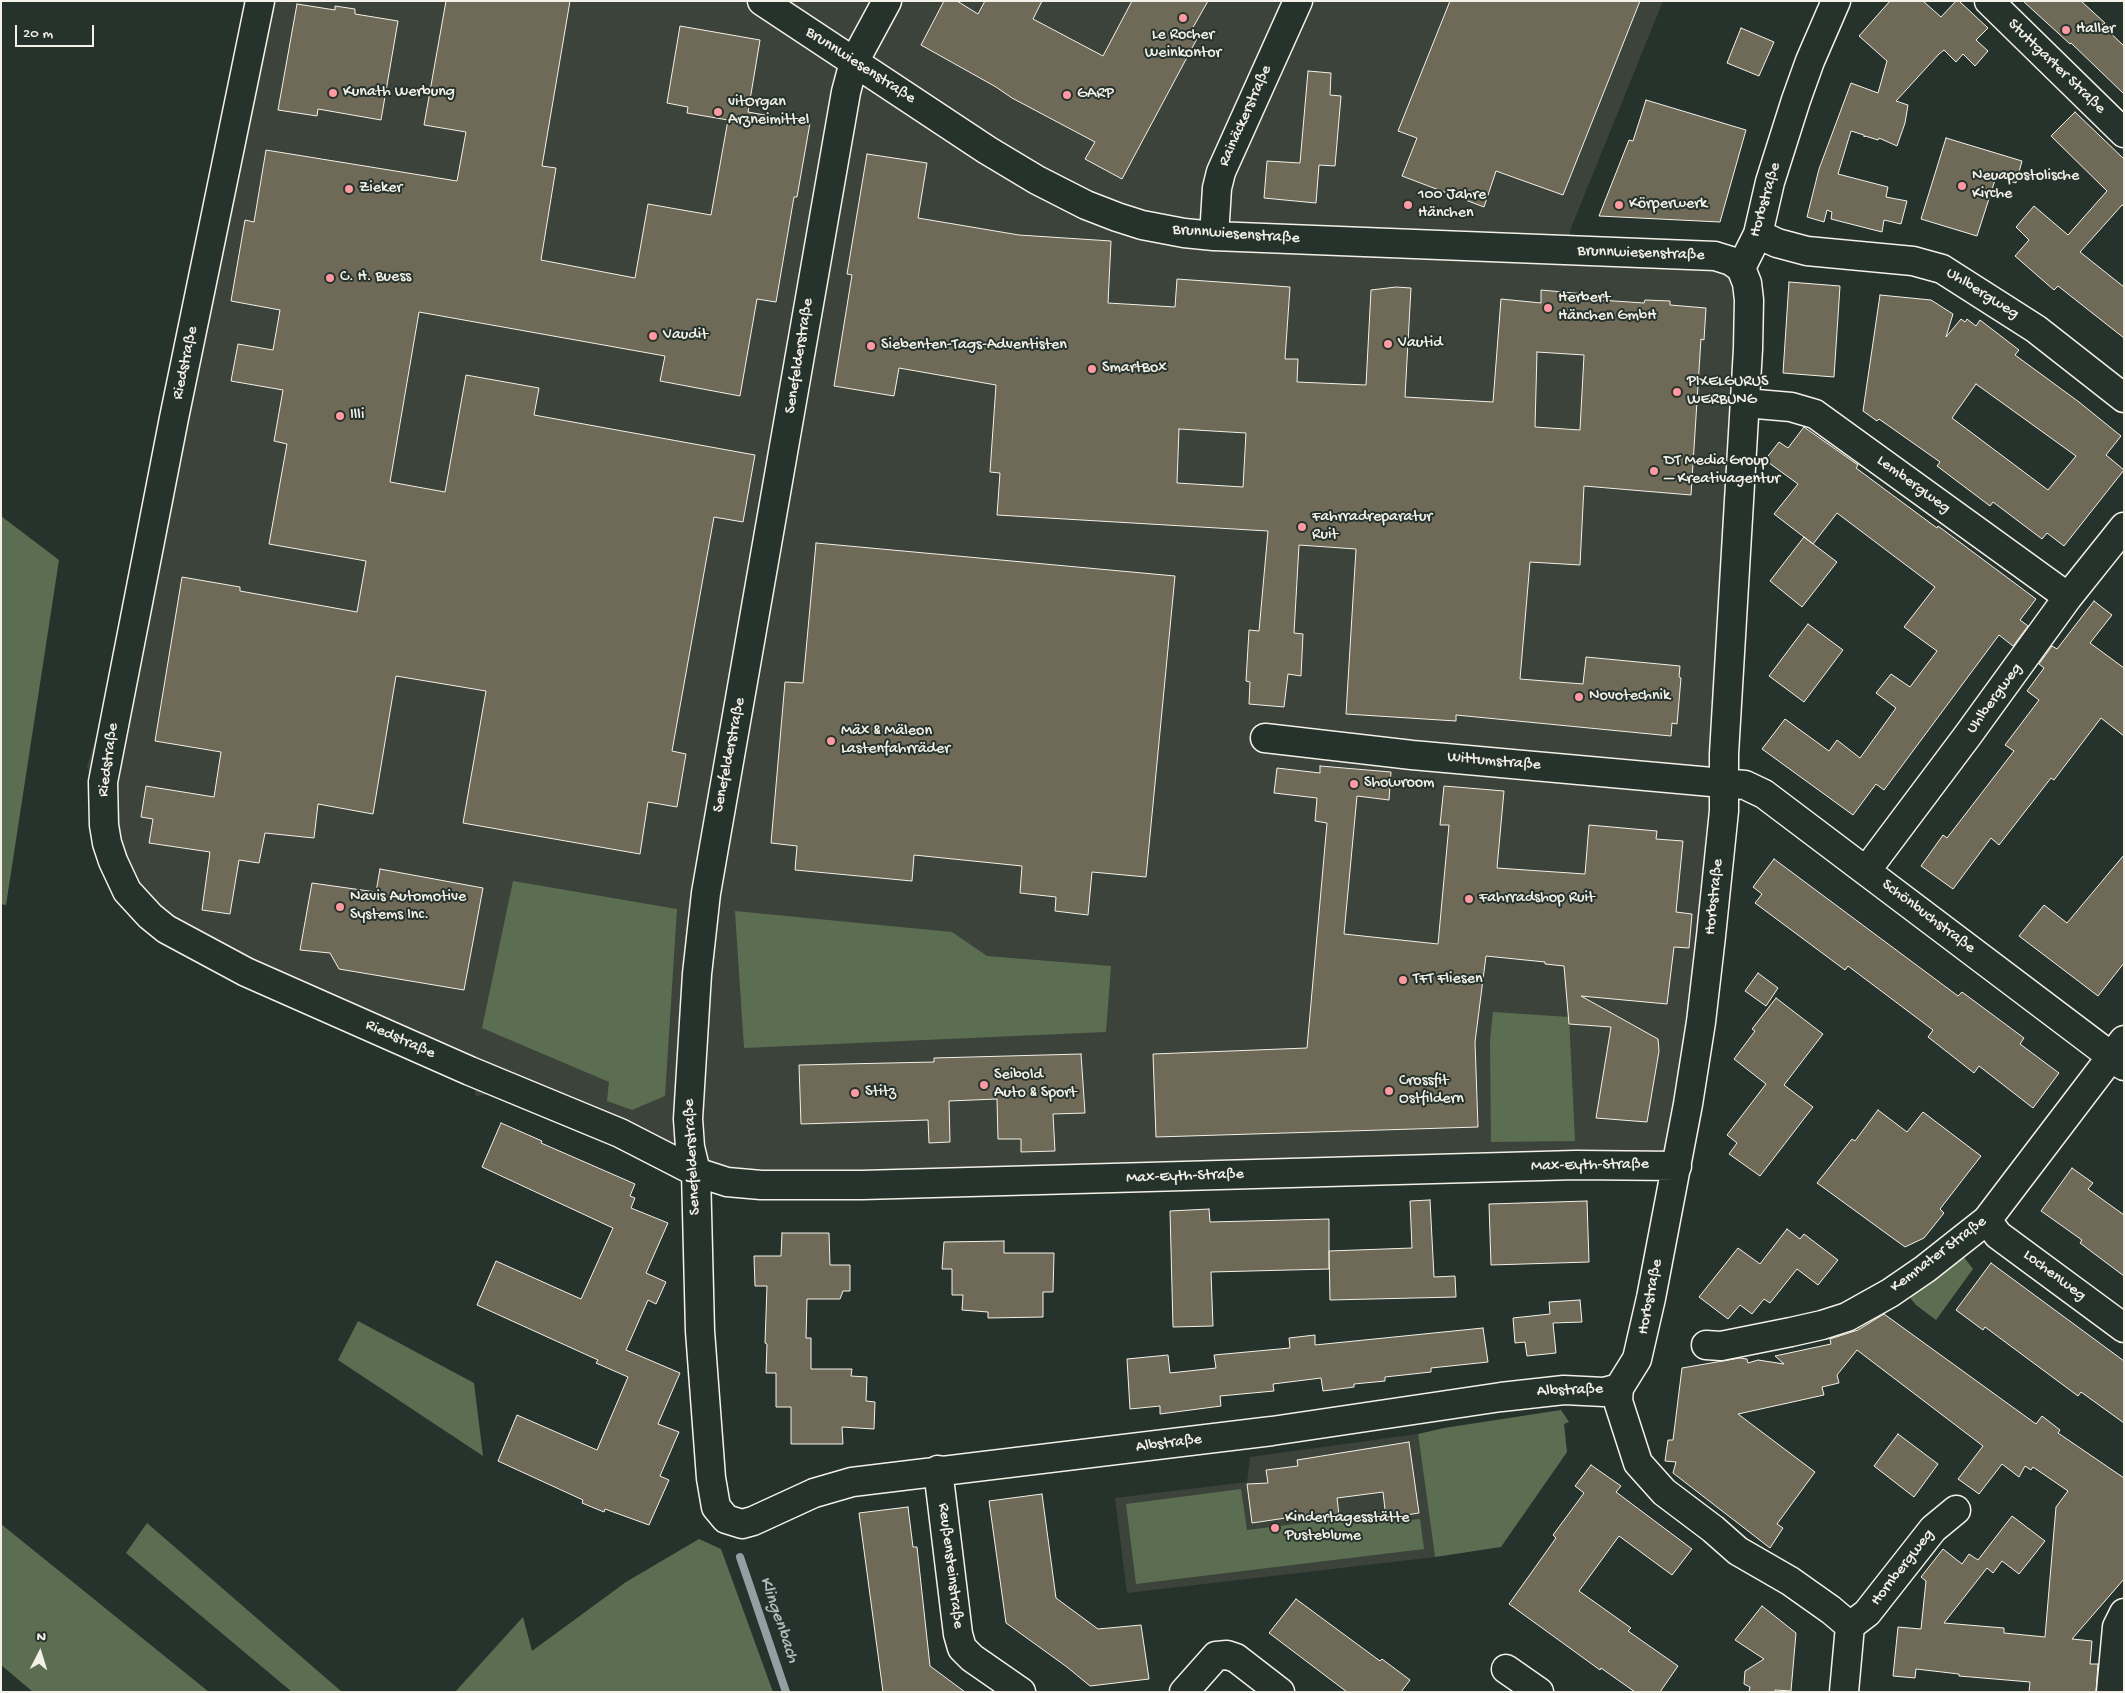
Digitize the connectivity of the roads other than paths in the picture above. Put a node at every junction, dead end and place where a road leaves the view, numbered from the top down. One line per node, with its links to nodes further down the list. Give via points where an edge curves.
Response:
1 (260, 1): 21 (street, Riedstraße, via 106,761 103,807 112,861 127,891 150,916 166,929 238,968 470,1072 620,1133)
2 (762, 1): 7 (street, Brunnwiesenstraße)
3 (887, 1): 7 (street, Senefelderstraße)
4 (1298, 1): 10 (street, Rainäckerstraße, via 1221,172)
5 (1836, 1): 9 (street, Horbstraße, via 1796,100 1770,182)
6 (1989, 1): 8 (street, Stuttgarter Straße)
7 (854, 62): 10 (street, Brunnwiesenstraße, via 995,155 1086,205 1142,225); 21 (street, Senefelderstraße, via 817,252 706,894 697,974 688,1119)
8 (2124, 133)
9 (1758, 234): 11 (street, Horbstraße); 12 (street, Uhlbergweg, via 1807,251 1913,261 1942,269 2036,329)
10 (1214, 236): 11 (street, Brunnwiesenstraße, via 1715,256)
11 (1741, 268): 13 (street, Horbstraße, via 1749,300)
12 (2124, 398)
13 (1745, 403): 15 (street, Lembergweg, via 1792,407 1814,414); 17 (street, Horbstraße)
14 (2124, 527): 15 (street, Uhlbergweg)
15 (2068, 597): 18 (street, Uhlbergweg)
16 (1265, 738): 17 (street, Wittumstraße, via 1412,755)
17 (1724, 783): 18 (street, Schönbuchstraße, via 1745,785 1764,794); 20 (street, Horbstraße, via 1724,811 1701,1022)
18 (1866, 870): 19 (street, Schönbuchstraße)
19 (2119, 1054): 22 (street, Kemnater Straße)
20 (1677, 1166): 21 (street, Max-Eyth-Straße, via 1576,1165 862,1185 761,1185 727,1182); 25 (street, Horbstraße, via 1643,1339 1637,1360)
21 (696, 1172): 28 (street, Senefelderstraße, via 700,1331 711,1478 716,1507)
22 (1988, 1220): 23 (street, Lochenweg, via 1998,1235); 24 (street, Kemnater Straße, via 1925,1269 1847,1317 1722,1346)
23 (2124, 1328)
24 (1706, 1345)
25 (1614, 1393): 26 (street, Albstraße, via 1564,1390 1510,1395 1253,1434); 30 (street, via 1638,1463 1664,1492 1738,1551 1790,1581)
26 (938, 1470): 28 (street, Albstraße, via 852,1482 832,1487 753,1521 742,1524); 32 (street, Reußensteinstraße, via 962,1648)
27 (1956, 1510): 30 (street, Hornbergweg, via 1933,1529 1867,1613)
28 (726, 1520)
29 (2124, 1613): 37 (street, via 2117,1627)
30 (1850, 1626): 36 (street)
31 (1506, 1669): 35 (street)
32 (1021, 1692)
33 (1184, 1692): 34 (street, via 1216,1656 1227,1655 1236,1658)
34 (1280, 1692)
35 (1539, 1692)
36 (1844, 1692)
37 (2111, 1692)

